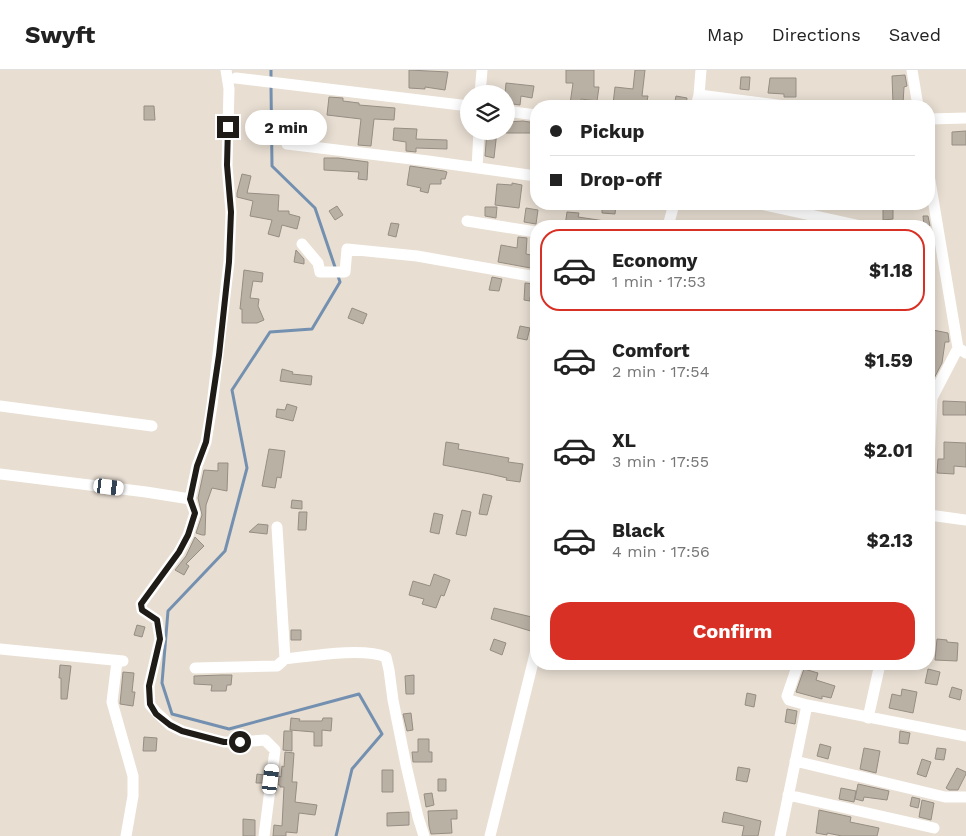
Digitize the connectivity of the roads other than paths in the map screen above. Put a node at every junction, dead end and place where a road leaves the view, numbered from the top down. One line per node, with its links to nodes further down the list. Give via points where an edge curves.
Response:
1 (226, 70): 30 (street, via 231,212 229,262 206,442)
2 (482, 70): 6 (street)
3 (701, 70): 7 (street)
4 (912, 70): 8 (street)
5 (236, 78): 9 (street)
6 (481, 85)
7 (698, 100)
8 (917, 100)
9 (460, 105)
10 (515, 112): 11 (street)
11 (530, 114)
12 (966, 118): 13 (street)
13 (935, 119)
14 (478, 140): 16 (street)
15 (287, 144): 16 (street)
16 (477, 168): 17 (street)
17 (530, 175)
18 (788, 210): 19 (street)
19 (833, 220)
20 (467, 221): 21 (street)
21 (530, 231)
22 (935, 242): 25 (street)
23 (302, 244): 24 (street, via 318,263 320,272 345,272 347,249 417,256)
24 (530, 276)
25 (962, 350): 26 (street)
26 (935, 390)
27 (0, 406): 28 (street)
28 (152, 426)
29 (0, 474): 30 (street)
30 (190, 499): 48 (street, via 195,513 188,535 141,604 142,610 157,620 160,639 149,686 150,704 156,714 182,731 224,742 265,740 275,750)
31 (935, 516): 32 (street)
32 (966, 520)
33 (277, 526): 35 (street)
34 (0, 649): 47 (street, via 120,661 112,702 133,776)
35 (285, 659): 36 (street, via 277,666); 49 (street, via 342,654 377,654 386,658 406,765)
36 (195, 668)
37 (531, 670): 50 (street)
38 (796, 670): 40 (street, via 789,700)
39 (879, 670): 41 (street)
40 (807, 705): 41 (street); 43 (street)
41 (868, 718): 42 (street)
42 (966, 736)
43 (795, 761): 44 (street); 45 (street, via 945,797)
44 (788, 795): 46 (street); 51 (street)
45 (966, 797)
46 (934, 828)
47 (126, 836)
48 (264, 836)
49 (424, 836)
50 (490, 836)
51 (780, 836)

